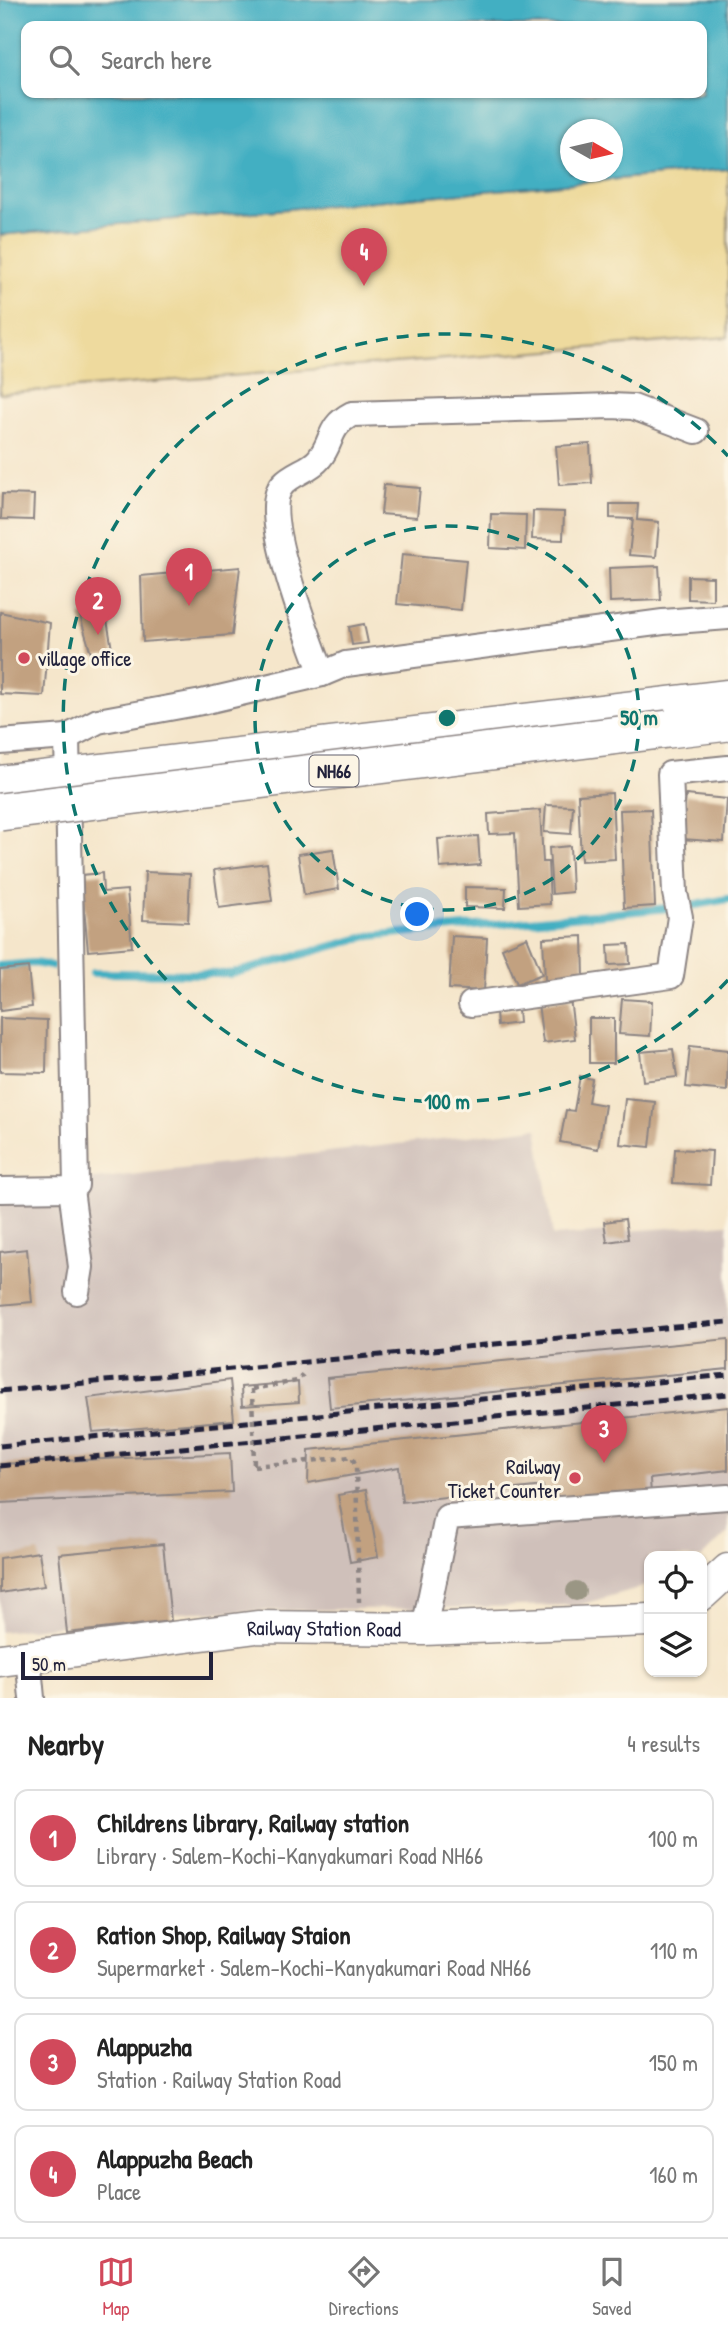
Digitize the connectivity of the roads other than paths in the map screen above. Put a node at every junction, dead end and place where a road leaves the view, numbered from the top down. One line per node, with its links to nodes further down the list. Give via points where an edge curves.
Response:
1 (696, 431): 3 (street, via 633,407 611,406 352,414 340,420 317,462 283,484 276,502 281,551)
2 (728, 617): 3 (street, via 477,645 346,664)
3 (322, 674): 6 (street, via 98,721)
4 (728, 696): 9 (main road)
5 (728, 722): 11 (highway, NH66, bridge)
6 (67, 737): 7 (street); 9 (street)
7 (0, 742)
8 (728, 768): 12 (street, via 670,774 675,893 681,917 671,976)
9 (67, 774): 10 (main road); 13 (street, via 76,1185)
10 (0, 782)
11 (0, 813)
12 (471, 1004)
13 (71, 1189): 14 (street); 15 (street, via 81,1268)
14 (0, 1190)
15 (77, 1292)
16 (728, 1497): 20 (street, via 447,1517)
17 (728, 1570): 18 (main road)
18 (707, 1589)
19 (644, 1620): 20 (main road, Railway Station Road)
20 (424, 1629): 21 (main road, Railway Station Road, via 257,1627)
21 (14, 1658): 22 (street)
22 (32, 1698)

